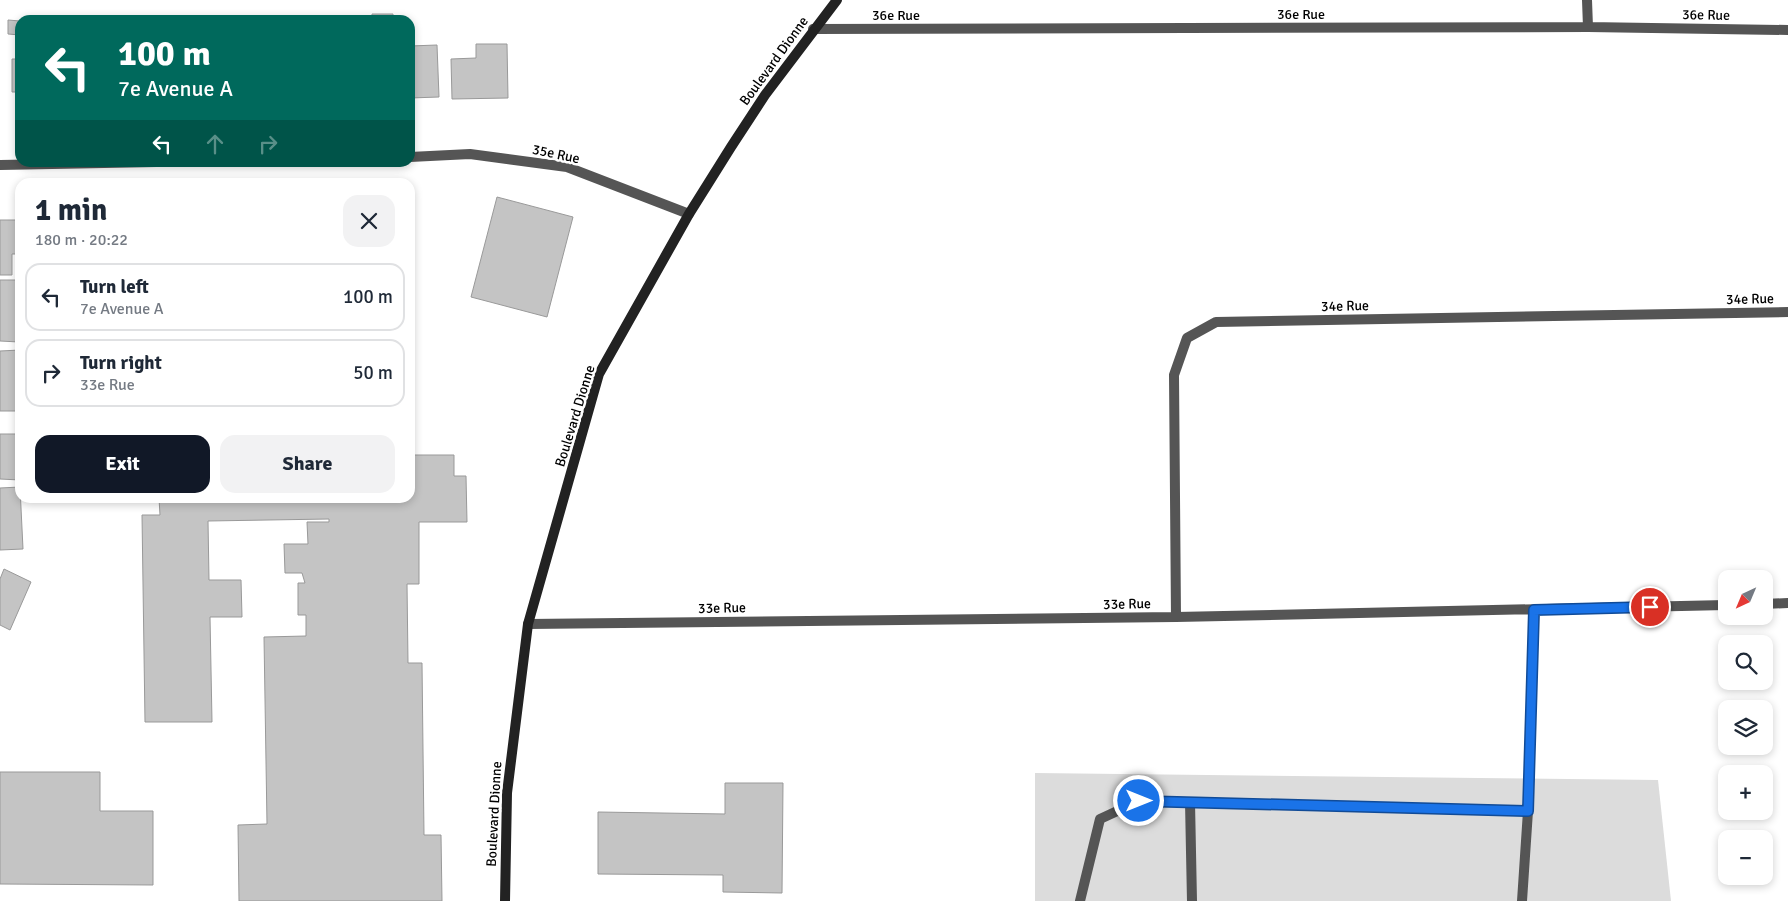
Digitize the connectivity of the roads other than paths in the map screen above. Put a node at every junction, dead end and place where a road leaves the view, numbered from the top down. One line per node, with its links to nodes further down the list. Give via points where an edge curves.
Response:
1 (837, 0): 4 (main road, Boulevard Dionne)
2 (1587, 0): 3 (street)
3 (1588, 27): 4 (street, 36e Rue); 5 (street, 36e Rue)
4 (813, 29): 9 (main road, Boulevard Dionne, via 765,96)
5 (1788, 30)
6 (415, 157): 9 (street, 35e Rue, via 470,154 567,167)
7 (0, 165): 8 (street)
8 (15, 165)
9 (689, 214): 16 (main road, Boulevard Dionne, via 599,374)
10 (1788, 312): 15 (street, 34e Rue, via 1216,322 1187,338 1174,375)
11 (1788, 603): 12 (street)
12 (1773, 604)
13 (1718, 605): 14 (street, 33e Rue)
14 (1534, 610): 15 (street, 33e Rue); 18 (street)
15 (1176, 617): 16 (street, 33e Rue)
16 (528, 624): 19 (main road, Boulevard Dionne, via 507,793)
17 (1190, 802): 18 (street); 20 (street, via 1139,801 1100,819); 21 (street)
18 (1528, 811): 22 (street)
19 (505, 901)
20 (1080, 901)
21 (1192, 901)
22 (1522, 901)

